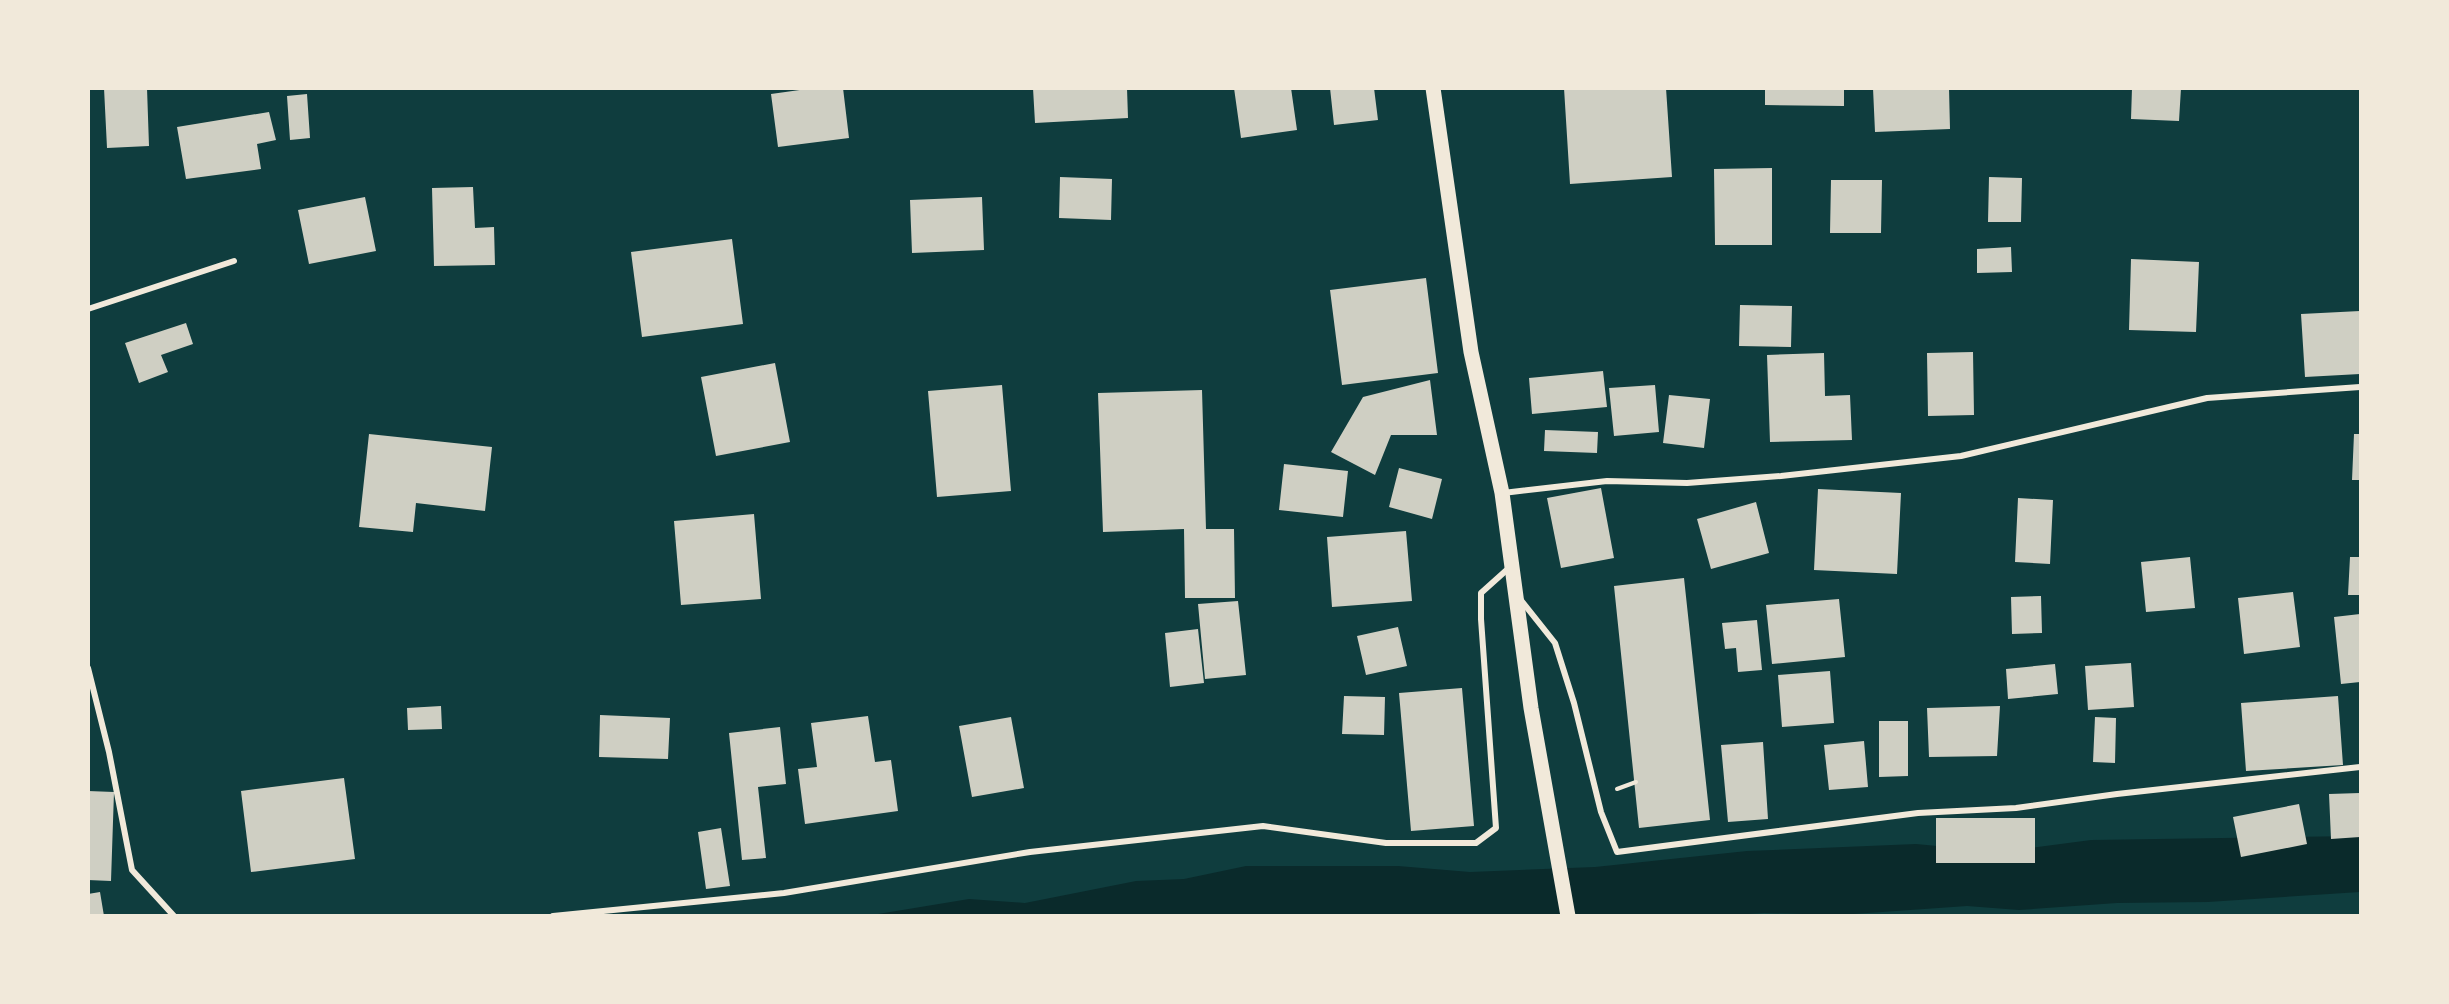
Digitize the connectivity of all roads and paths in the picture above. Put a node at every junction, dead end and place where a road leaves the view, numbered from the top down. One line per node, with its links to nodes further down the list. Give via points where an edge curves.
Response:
1 (1432, 88): 5 (main road, via 1471,352)
2 (234, 261): 3 (street)
3 (88, 309)
4 (2361, 387): 5 (street, via 2207,398 1961,456 1781,476 1687,483 1607,482)
5 (1502, 494): 6 (main road)
6 (1511, 566): 7 (main road); 11 (street, via 1481,593 1496,828 1476,843 1386,843 1263,826 1030,852 784,893)
7 (1517, 596): 9 (street, via 1555,644 1601,812 1617,852 1918,813 2016,808); 12 (main road, via 1531,708)
8 (88, 668): 10 (street, via 132,870)
9 (2361, 767)
10 (174, 915)
11 (553, 915)
12 (1568, 915)

